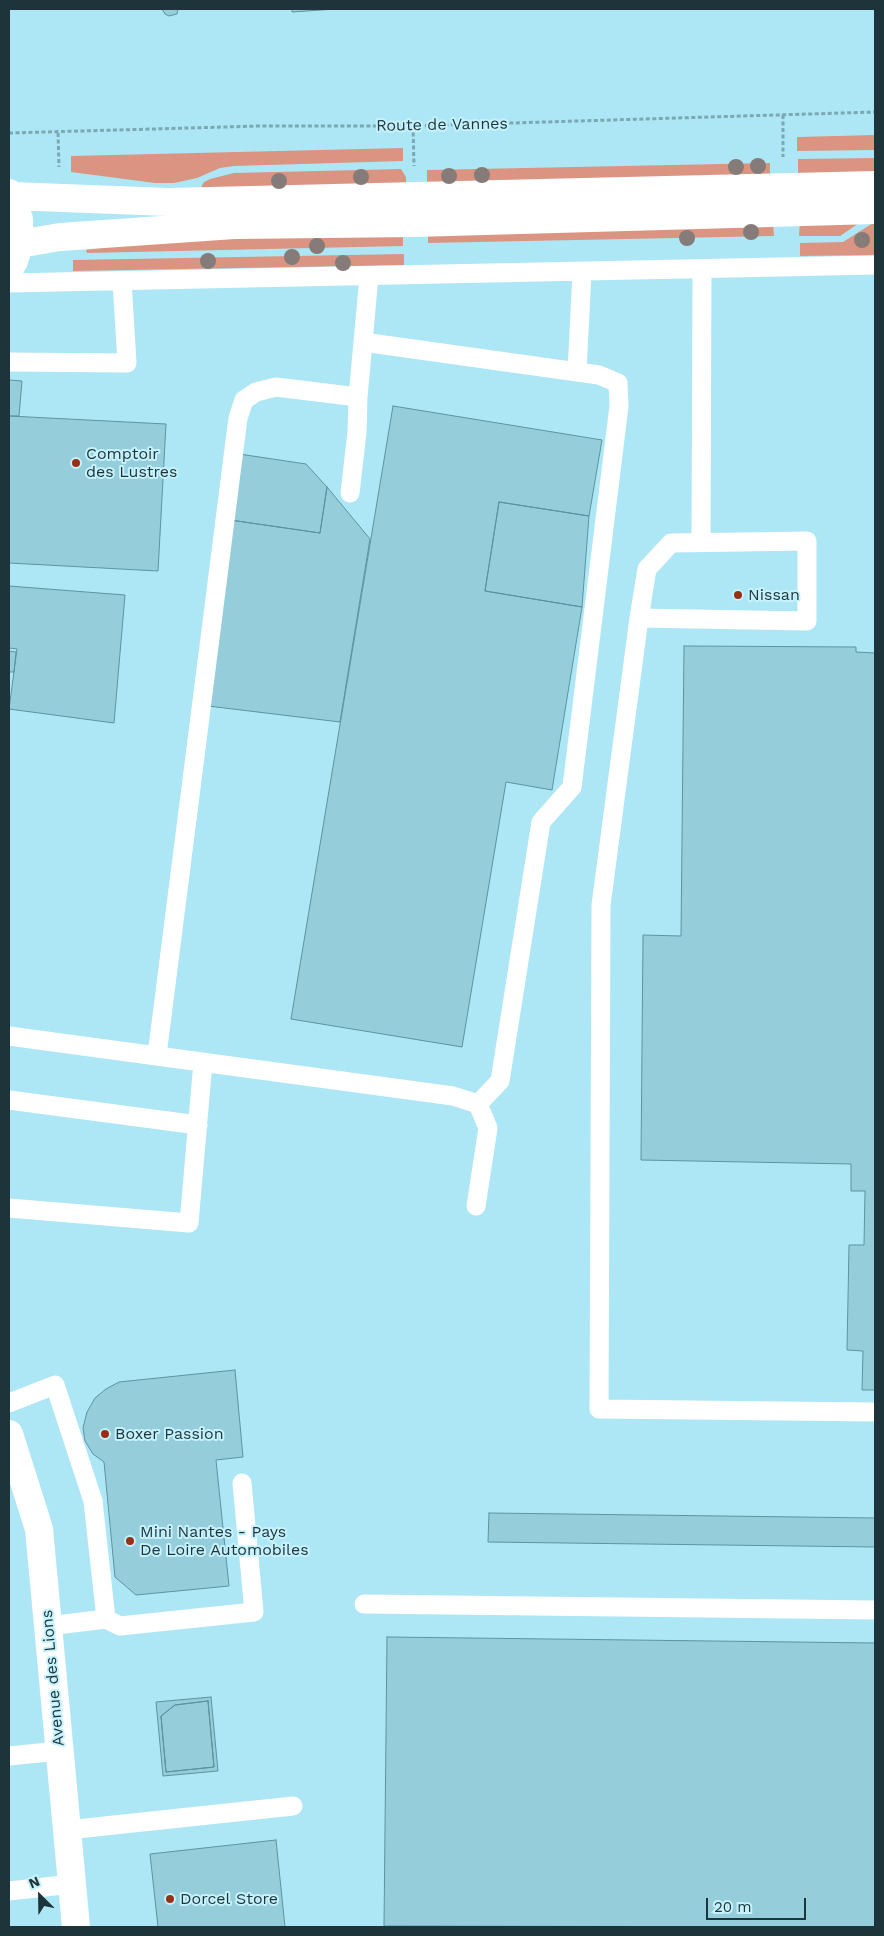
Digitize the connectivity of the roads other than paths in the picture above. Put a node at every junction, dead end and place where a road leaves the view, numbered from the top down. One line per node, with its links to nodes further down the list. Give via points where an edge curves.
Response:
1 (875, 185): 2 (main road, via 168,202)
2 (10, 194): 4 (main road, via 19,219)
3 (875, 210): 4 (main road, via 234,225 60,237)
4 (19, 244): 6 (main road)
5 (875, 265): 7 (lane)
6 (9, 269)
7 (702, 270): 8 (lane); 17 (lane)
8 (582, 272): 9 (lane); 14 (lane)
9 (369, 276): 10 (lane); 12 (lane)
10 (122, 281): 11 (lane); 13 (lane, via 127,363)
11 (9, 283)
12 (363, 342): 14 (lane); 15 (lane)
13 (9, 362)
14 (577, 372): 23 (lane, via 598,375 618,383 619,406 572,787 541,822 500,1081)
15 (358, 397): 16 (lane); 20 (lane, via 276,387 256,392 244,400 238,418)
16 (350, 493)
17 (701, 542): 18 (lane, via 671,543 647,569); 18 (lane, via 807,541 807,621)
18 (639, 618): 28 (lane, via 601,905 598,1409)
19 (9, 1036): 20 (lane)
20 (157, 1055): 21 (lane)
21 (204, 1062): 23 (lane, via 453,1096); 24 (lane)
22 (9, 1100): 24 (lane)
23 (478, 1104): 25 (lane, via 488,1128)
24 (198, 1125): 26 (lane, via 189,1224)
25 (476, 1206)
26 (9, 1208)
27 (9, 1403): 33 (lane, via 55,1385 93,1501)
28 (875, 1412)
29 (9, 1434): 34 (main road, Avenue des Lions, via 39,1529)
30 (242, 1483): 33 (lane, via 254,1612 120,1626)
31 (364, 1604): 32 (lane)
32 (875, 1610)
33 (106, 1619): 34 (lane)
34 (48, 1626): 35 (main road, Avenue des Lions)
35 (59, 1750): 36 (lane); 38 (main road, Avenue des Lions)
36 (9, 1756)
37 (292, 1806): 38 (lane)
38 (67, 1830): 39 (main road, Avenue des Lions)
39 (72, 1884): 40 (lane); 41 (main road, Avenue des Lions)
40 (9, 1891)
41 (76, 1927)

